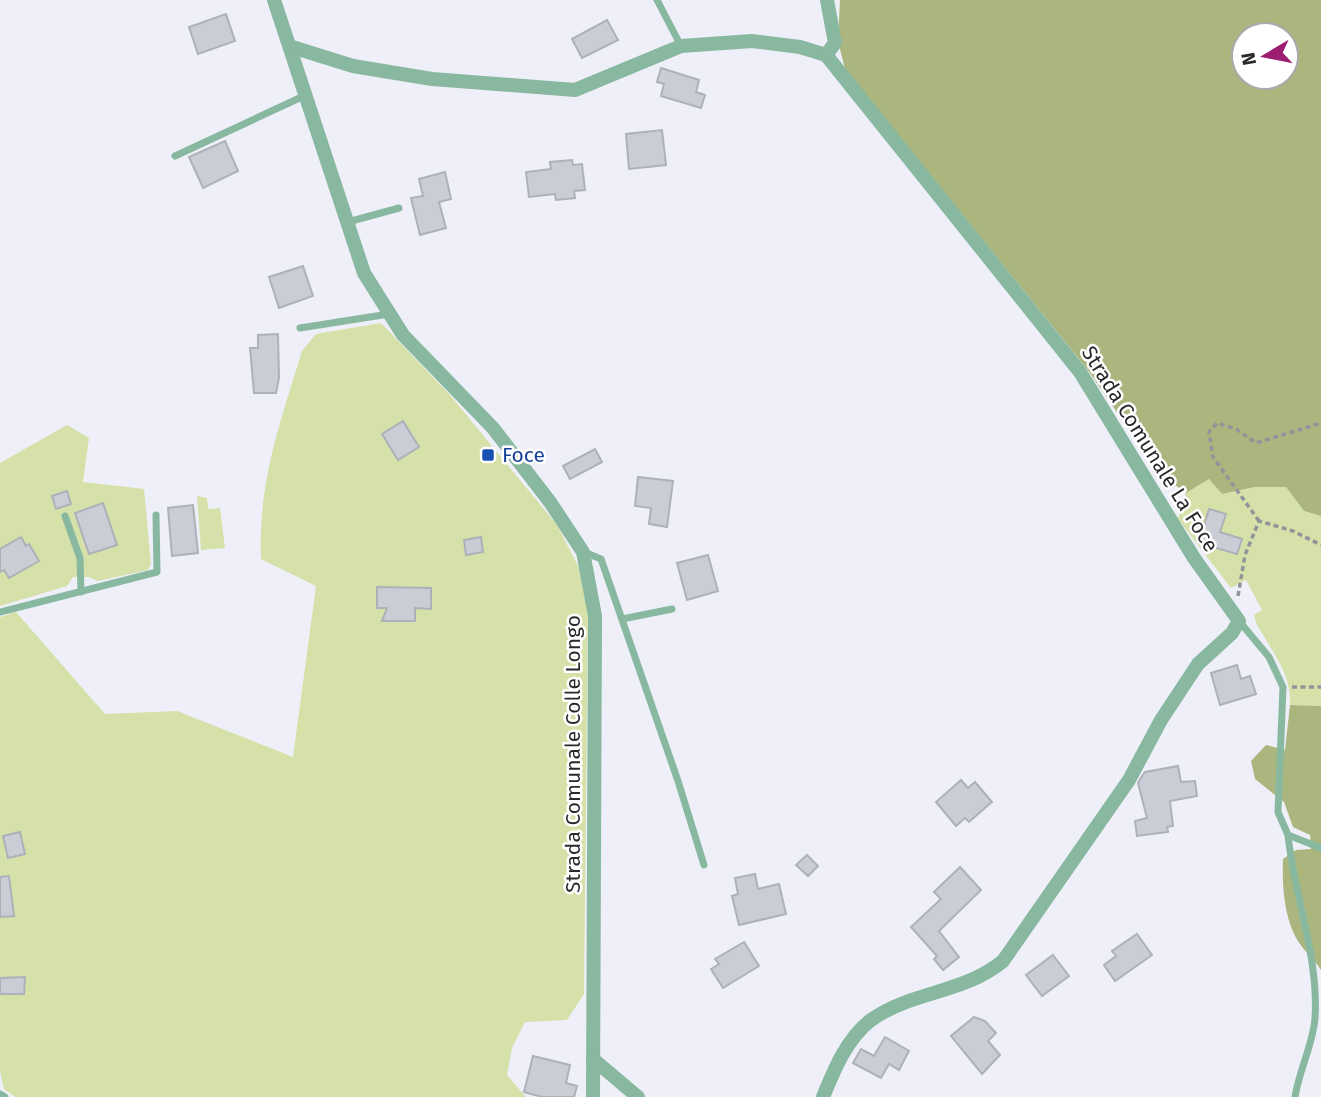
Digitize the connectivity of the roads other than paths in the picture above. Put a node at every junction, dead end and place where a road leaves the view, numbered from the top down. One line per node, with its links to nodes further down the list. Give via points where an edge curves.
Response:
1 (274, 0): 5 (street, Strada Comunale Colle Longo)
2 (657, 0): 4 (lane)
3 (827, 0): 6 (street, via 835,43)
4 (681, 46): 5 (street, via 575,90 432,79 353,66); 6 (street, via 752,41)
5 (292, 47): 7 (street, Strada Comunale Colle Longo)
6 (826, 55): 20 (street, Strada Comunale La Foce, via 1080,372 1194,558)
7 (307, 95): 8 (lane); 10 (street, Strada Comunale Colle Longo)
8 (175, 156)
9 (399, 208): 10 (lane)
10 (348, 222): 11 (street, Strada Comunale Colle Longo, via 364,273)
11 (390, 314): 12 (lane); 15 (street, Strada Comunale Colle Longo, via 403,335 493,428)
12 (300, 328)
13 (156, 515): 16 (lane, via 157,572)
14 (65, 516): 16 (lane, via 80,558)
15 (583, 552): 19 (lane, via 601,559); 24 (street, Strada Comunale Colle Longo, via 596,616)
16 (81, 592): 18 (lane)
17 (672, 609): 19 (lane)
18 (0, 611)
19 (622, 620): 23 (lane)
20 (1240, 621): 21 (lane, via 1269,657 1283,687 1278,812); 29 (street, via 1198,664 1129,780 1003,961 984,976 888,1010 870,1021 855,1036)
21 (1288, 835): 22 (lane); 30 (lane, via 1312,957 1315,1000 1315,1021)
22 (1321, 848)
23 (704, 865)
24 (593, 1059): 27 (street, Strada Comunale Colle Longo); 28 (street)
25 (0, 1094): 26 (lane)
26 (5, 1097)
27 (593, 1097)
28 (638, 1097)
29 (822, 1097)
30 (1295, 1097)

